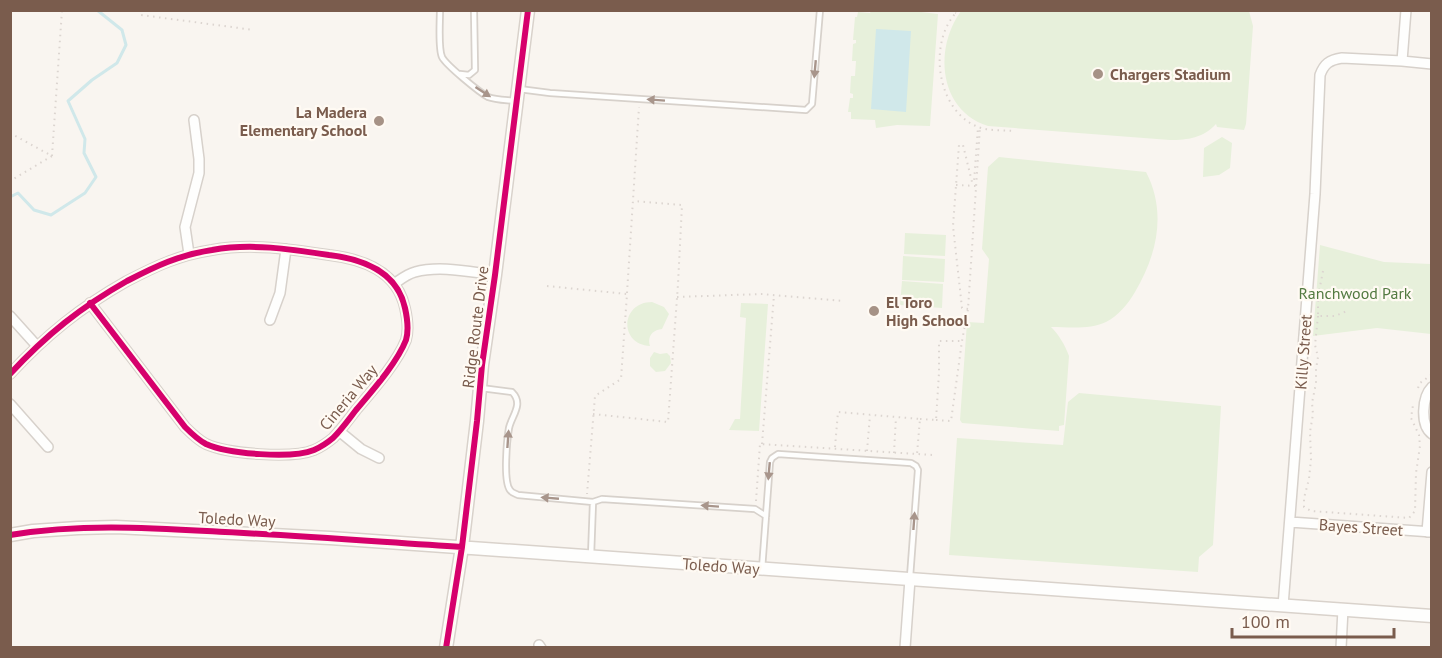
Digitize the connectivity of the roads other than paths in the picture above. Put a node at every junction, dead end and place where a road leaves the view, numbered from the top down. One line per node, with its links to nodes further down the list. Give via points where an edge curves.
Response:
1 (440, 10): 8 (lane, via 442,56)
2 (474, 10): 8 (lane, via 475,70 469,75)
3 (528, 10): 9 (main road, Ridge Route Drive)
4 (820, 10): 9 (lane, one-way to 9, via 812,104 806,110 550,93)
5 (1407, 10): 6 (street)
6 (1402, 61): 7 (street); 30 (street, Killy Street, via 1341,58 1326,64 1320,75)
7 (1431, 64)
8 (460, 74): 9 (lane, one-way to 9, via 489,97)
9 (517, 95): 13 (main road, Ridge Route Drive)
10 (194, 120): 12 (street, via 199,173 185,227)
11 (286, 249): 12 (street, via 236,247); 14 (street, via 370,264); 17 (street, via 280,293)
12 (189, 254): 15 (street, via 162,263)
13 (495, 275): 14 (street, via 424,270); 21 (main road, Ridge Route Drive)
14 (394, 284): 23 (street, Cineria Way, via 403,299 406,338 377,385)
15 (90, 303): 18 (street); 23 (street, Cineria Way, via 197,439 242,452 298,454 323,445)
16 (10, 316): 18 (street)
17 (270, 320)
18 (37, 346): 19 (street)
19 (10, 374)
20 (1431, 387): 24 (street, via 1424,419)
21 (481, 388): 28 (lane, one-way to 21, via 518,495 509,489 509,427 517,399 512,392); 33 (main road, Ridge Route Drive)
22 (10, 404): 25 (street)
23 (339, 431): 26 (street)
24 (1431, 434)
25 (48, 447)
26 (379, 458)
27 (1431, 472): 31 (street)
28 (590, 501): 29 (lane, one-way to 28, via 755,509); 34 (lane)
29 (766, 516): 35 (lane); 36 (lane, one-way to 29, via 918,470 911,463 778,454 770,462)
30 (1290, 522): 31 (street, Bayes Street); 37 (street, Killy Street)
31 (1430, 532)
32 (10, 534): 33 (main road, Toledo Way, via 116,527)
33 (462, 547): 34 (main road, Toledo Way); 40 (main road, Ridge Route Drive)
34 (591, 556): 35 (main road, Toledo Way)
35 (762, 569): 36 (main road, Toledo Way)
36 (910, 579): 37 (main road, Toledo Way); 41 (street)
37 (1283, 606): 38 (main road, Toledo Way)
38 (1342, 609): 39 (main road, Toledo Way); 42 (street)
39 (1431, 616)
40 (446, 648)
41 (905, 648)
42 (1341, 648)

